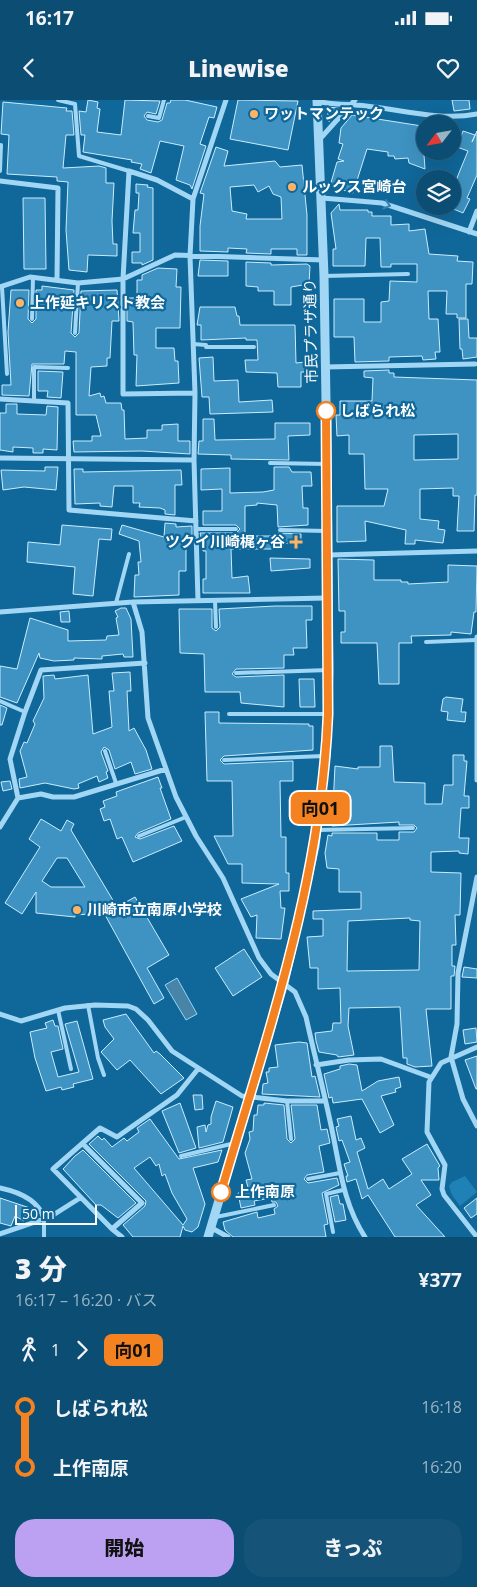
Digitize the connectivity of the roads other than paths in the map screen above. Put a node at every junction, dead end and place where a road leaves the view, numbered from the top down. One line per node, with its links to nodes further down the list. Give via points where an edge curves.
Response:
1 (58, 100): 12 (lane, via 75,104 79,156)
2 (164, 100): 8 (lane, via 159,118)
3 (226, 100): 15 (street)
4 (316, 100): 6 (street); 9 (street, 市民プラザ通り)
5 (356, 100): 6 (street)
6 (351, 106): 7 (street, via 451,117); 9 (street)
7 (477, 114)
8 (148, 116)
9 (319, 140): 14 (street, 市民プラザ通り)
10 (1, 145): 11 (lane)
11 (0, 171)
12 (129, 171): 15 (street, via 158,180); 25 (street)
13 (0, 181): 24 (street, via 58,188)
14 (322, 198): 17 (street, one-way to 17, via 382,203); 20 (street, 市民プラザ通り)
15 (193, 199): 19 (street)
16 (477, 211): 17 (street)
17 (469, 232): 18 (street)
18 (477, 234)
19 (190, 256): 20 (street); 25 (street, via 175,256); 30 (street)
20 (324, 260): 22 (street, 市民プラザ通り)
21 (408, 274): 22 (lane)
22 (324, 276): 33 (street, 市民プラザ通り)
23 (33, 277): 24 (street); 27 (street); 28 (lane)
24 (57, 280): 26 (street)
25 (123, 280): 26 (street); 36 (street, via 123,394)
26 (78, 283): 29 (lane)
27 (1, 287): 35 (lane)
28 (32, 319)
29 (74, 333)
30 (193, 344): 31 (lane, via 206,345 206,348); 36 (street)
31 (254, 347)
32 (475, 364): 33 (street)
33 (325, 367): 43 (street, 市民プラザ通り)
34 (68, 368): 38 (lane, via 34,367)
35 (7, 374)
36 (195, 393): 41 (street)
37 (0, 399): 38 (street)
38 (34, 401): 40 (street, via 68,403)
39 (0, 458): 40 (street)
40 (68, 460): 41 (street); 44 (street, via 69,510)
41 (194, 460): 44 (street)
42 (270, 463): 43 (lane)
43 (327, 464): 48 (street, 市民プラザ通り)
44 (196, 521): 45 (street)
45 (196, 529): 46 (lane); 53 (street)
46 (236, 529)
47 (280, 530): 48 (lane)
48 (327, 532): 51 (street, 市民プラザ通り)
49 (477, 550): 51 (street)
50 (129, 554): 56 (lane)
51 (328, 555): 52 (street, 市民プラザ通り)
52 (327, 598): 54 (street); 62 (street, 市民プラザ通り)
53 (198, 601): 54 (street); 55 (street)
54 (215, 601): 58 (lane)
55 (133, 602): 56 (street); 61 (street, via 142,632)
56 (116, 603): 57 (street)
57 (0, 612)
58 (216, 627)
59 (477, 639): 60 (lane); 68 (street)
60 (426, 642)
61 (145, 663): 65 (street, via 41,670); 72 (street, via 148,718)
62 (329, 670): 63 (lane); 67 (street, 市民プラザ通り)
63 (236, 673)
64 (0, 701): 65 (lane)
65 (25, 712): 75 (street, via 10,758)
66 (229, 714): 67 (lane)
67 (328, 714): 70 (street, 市民プラザ通り)
68 (476, 732): 73 (street)
69 (105, 751): 74 (lane)
70 (326, 756): 71 (lane); 79 (street, 市民プラザ通り)
71 (224, 760)
72 (166, 769): 74 (street); 76 (street)
73 (477, 780)
74 (116, 783): 75 (street, via 74,797 41,794)
75 (18, 798): 77 (street)
76 (186, 817): 80 (lane); 83 (street, via 223,878 259,958 271,974)
77 (0, 827)
78 (413, 828): 79 (lane)
79 (318, 830): 83 (street, 市民プラザ通り)
80 (139, 836)
81 (477, 877): 82 (street)
82 (476, 891): 88 (street, via 458,973 457,1024)
83 (284, 983): 89 (street, via 295,992 303,1006); 94 (street, 市民プラザ通り)
84 (88, 1005): 85 (street); 91 (street, via 136,1009 172,1051); 92 (lane)
85 (58, 1010): 86 (street, via 21,1021); 90 (lane)
86 (0, 1014)
87 (477, 1047): 88 (street)
88 (451, 1057): 93 (street, via 440,1063); 97 (street, via 463,1099)
89 (316, 1065): 93 (street, via 381,1059); 95 (street)
90 (71, 1069)
91 (198, 1069): 94 (street, via 232,1092); 100 (street, via 176,1095 117,1137 100,1128)
92 (104, 1075)
93 (430, 1078): 119 (street, via 427,1132 445,1165 444,1195)
94 (250, 1098): 96 (street); 99 (street, 市民プラザ通り)
95 (325, 1101): 96 (street); 102 (street)
96 (287, 1102): 98 (lane)
97 (477, 1126)
98 (291, 1139)
99 (235, 1143): 101 (lane); 108 (street, 市民プラザ通り)
100 (83, 1144): 106 (street, via 53,1169); 111 (street, via 142,1203)
101 (181, 1156)
102 (340, 1172): 103 (lane); 105 (street)
103 (308, 1179)
104 (0, 1188): 109 (street, via 28,1198 41,1208)
105 (343, 1190): 112 (lane, via 326,1194); 118 (street, via 353,1218)
106 (80, 1198): 109 (street); 111 (street)
107 (274, 1205): 108 (lane)
108 (213, 1218): 110 (street, 市民プラザ通り)
109 (44, 1219): 113 (street); 114 (lane)
110 (210, 1227): 116 (street, 市民プラザ通り); 117 (street)
111 (112, 1229): 115 (street)
112 (333, 1232)
113 (0, 1234)
114 (44, 1237)
115 (122, 1237)
116 (208, 1237)
117 (228, 1237)
118 (365, 1237)
119 (477, 1237)

